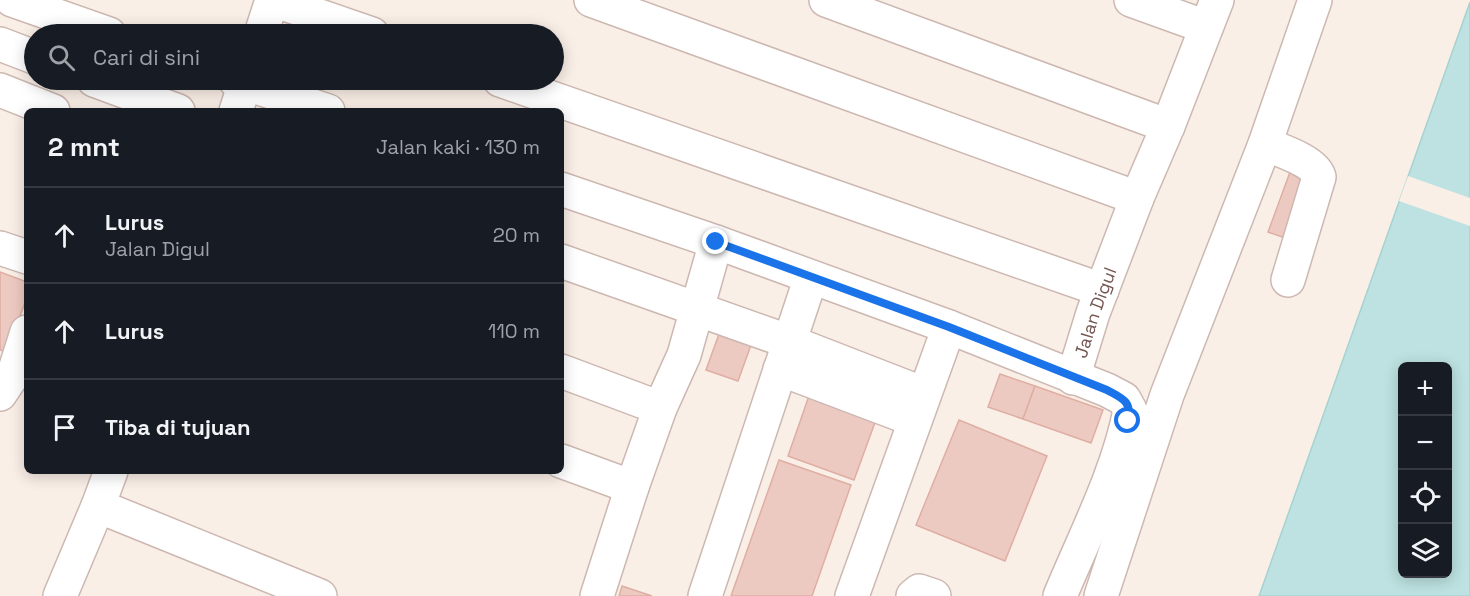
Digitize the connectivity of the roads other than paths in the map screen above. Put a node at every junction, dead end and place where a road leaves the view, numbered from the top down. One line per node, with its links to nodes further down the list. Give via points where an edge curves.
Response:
1 (12, 0): 8 (street)
2 (273, 0): 9 (street); 10 (street)
3 (591, 0): 23 (street)
4 (826, 0): 20 (street)
5 (1131, 0): 7 (street)
6 (1315, 0): 21 (street)
7 (1212, 14): 20 (street, Jalan Digul)
8 (80, 24)
9 (265, 24)
10 (343, 24)
11 (0, 44): 12 (street)
12 (24, 53)
13 (0, 90): 17 (street)
14 (121, 90): 18 (street)
15 (248, 90): 19 (street)
16 (530, 90): 30 (street)
17 (45, 108)
18 (170, 108)
19 (317, 108)
20 (1168, 126): 23 (street, Jalan Digul)
21 (1265, 144): 29 (street, via 1310,164 1319,177); 52 (street, via 1167,395)
22 (564, 190): 24 (street)
23 (1137, 198): 30 (street, Jalan Digul)
24 (716, 242): 28 (street); 31 (street)
25 (0, 248): 26 (street)
26 (24, 256)
27 (564, 262): 31 (street)
28 (811, 278): 32 (street); 34 (street)
29 (1288, 280)
30 (1102, 290): 36 (street, Jalan Digul)
31 (697, 310): 34 (street); 39 (street, via 684,355)
32 (949, 327): 36 (street); 38 (street)
33 (24, 341): 37 (street, via 14,373)
34 (785, 356): 38 (street); 47 (street)
35 (564, 372): 39 (street)
36 (1073, 378): 51 (street, Jalan Digul, via 1124,399 1130,410 1111,472)
37 (0, 394)
38 (920, 406): 48 (street)
39 (660, 408): 42 (street)
40 (564, 462): 42 (street)
41 (110, 474): 43 (street)
42 (632, 486): 46 (street)
43 (98, 506): 44 (street); 45 (street)
44 (60, 596)
45 (320, 596)
46 (597, 596)
47 (705, 596)
48 (852, 596)
49 (913, 596): 50 (street, via 919,591)
50 (934, 596)
51 (1060, 596)
52 (1101, 596)

